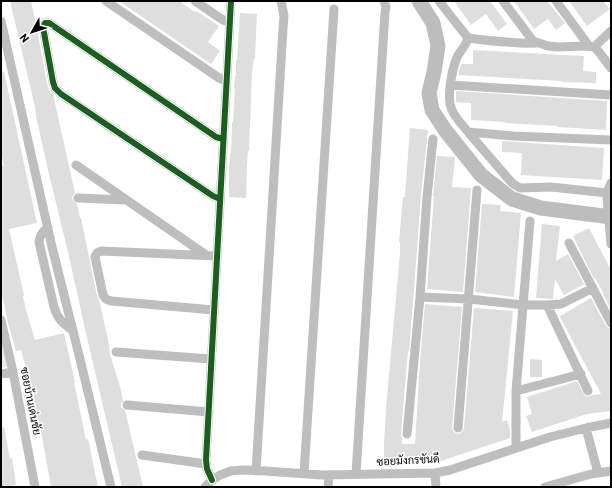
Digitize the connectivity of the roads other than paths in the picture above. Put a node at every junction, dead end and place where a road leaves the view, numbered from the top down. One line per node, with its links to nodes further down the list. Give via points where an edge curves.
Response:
1 (106, 1): 17 (street)
2 (195, 1): 11 (street)
3 (231, 1): 11 (street)
4 (281, 1): 60 (street, via 284,22)
5 (384, 1): 65 (street, via 386,8)
6 (439, 1): 13 (street)
7 (503, 1): 14 (street, via 533,41)
8 (556, 1): 15 (street)
9 (334, 9): 62 (street)
10 (1, 21): 69 (street, via 48,228 40,236 39,242 54,307 59,320 73,331)
11 (230, 22): 17 (street)
12 (611, 31): 15 (street)
13 (468, 38): 14 (street, via 502,43); 18 (street, via 455,63)
14 (538, 43): 15 (street, via 558,47)
15 (591, 47): 16 (street, via 600,52)
16 (611, 68)
17 (226, 81): 21 (street)
18 (450, 85): 19 (street); 20 (street, via 449,100 452,110)
19 (611, 95)
20 (468, 132): 23 (street); 27 (street, via 518,187 551,187)
21 (223, 139): 29 (street); 29 (street, via 216,137 49,24 43,24 53,82 60,94)
22 (433, 139): 37 (street)
23 (611, 140)
24 (76, 165): 30 (street)
25 (611, 183): 27 (street)
26 (478, 190): 38 (street)
27 (607, 193): 33 (street)
28 (78, 198): 30 (street)
29 (220, 199): 35 (street)
30 (126, 200): 34 (street)
31 (530, 221): 39 (street)
32 (569, 243): 36 (street)
33 (611, 244)
34 (207, 256): 35 (street); 41 (street, via 101,251 95,257 106,299)
35 (217, 256): 41 (street)
36 (593, 288): 40 (street, via 561,304); 43 (street)
37 (420, 297): 38 (street); 56 (street)
38 (469, 299): 39 (street); 54 (street)
39 (523, 305): 40 (street); 49 (street)
40 (547, 305): 48 (street)
41 (214, 310): 45 (street)
42 (1, 320): 46 (street, ซอยบ้านเด่นชัย)
43 (611, 322)
44 (116, 352): 45 (street)
45 (211, 359): 52 (street)
46 (13, 372): 47 (street); 68 (street, ซอยบ้านเด่นชัย)
47 (1, 374)
48 (581, 374): 49 (street); 50 (street)
49 (516, 391): 57 (street)
50 (588, 391)
51 (127, 405): 52 (street)
52 (208, 412): 59 (street)
53 (611, 423): 55 (street, ซอยมังกรขันดี)
54 (458, 428)
55 (586, 428): 57 (street, ซอยมังกรขันดี); 64 (street)
56 (407, 434)
57 (516, 448): 63 (street, ซอยมังกรขันดี)
58 (142, 455): 59 (street)
59 (206, 464): 67 (street)
60 (256, 470): 62 (street, ซอยมังกรขันดี); 67 (street, ซอยมังกรขันดี, via 230,471)
61 (611, 471): 64 (street)
62 (304, 473): 66 (street, ซอยมังกรขันดี)
63 (435, 473): 65 (street, ซอยมังกรขันดี); 72 (street)
64 (598, 473): 73 (street)
65 (356, 474): 66 (street, ซอยมังกรขันดี)
66 (329, 475): 71 (street)
67 (212, 480): 70 (street, ซอยมังกรขันดี)
68 (35, 487)
69 (111, 487)
70 (205, 487)
71 (328, 487)
72 (436, 487)
73 (546, 487)

